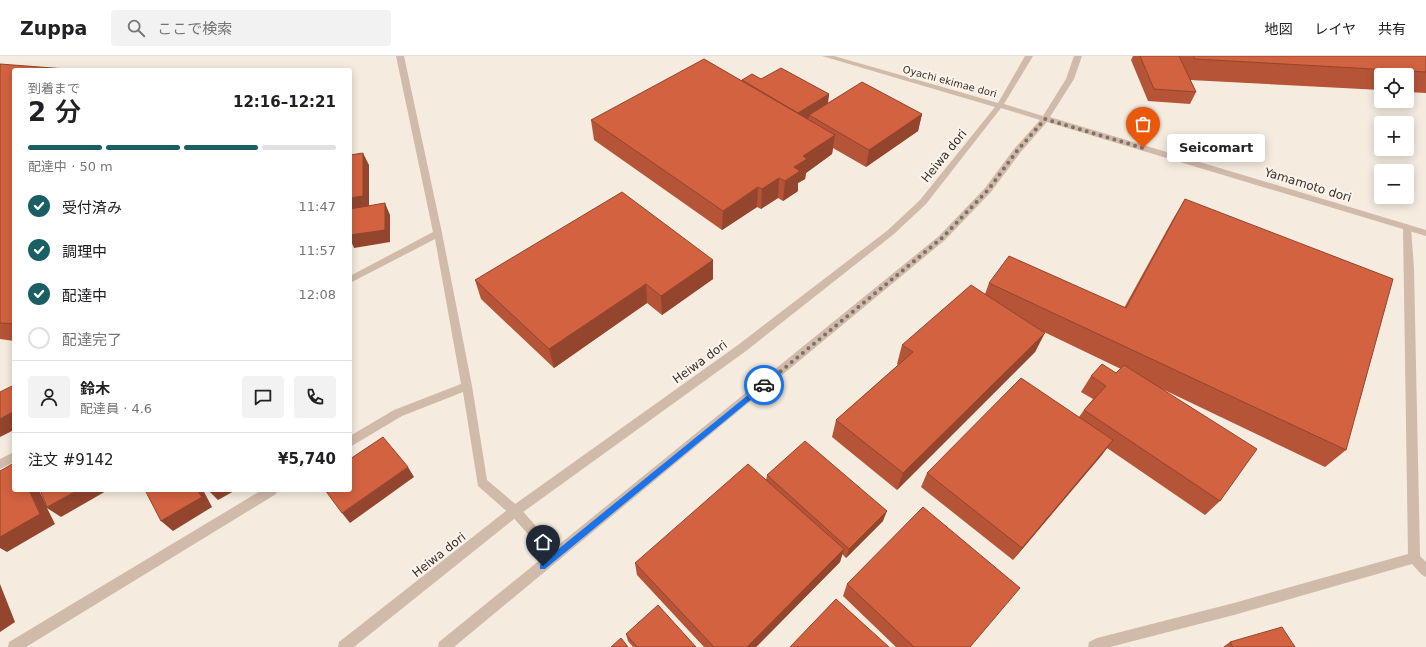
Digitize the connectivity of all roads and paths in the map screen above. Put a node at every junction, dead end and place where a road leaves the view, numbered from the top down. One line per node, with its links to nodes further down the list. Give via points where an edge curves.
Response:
1 (400, 56): 8 (street)
2 (826, 56): 5 (street, Oyachi ekimae dori)
3 (1029, 56): 5 (street, Heiwa dori)
4 (1078, 56): 6 (street, via 1070,79)
5 (1000, 105): 6 (street, Yamamoto dori); 16 (street, Heiwa dori, via 923,202 891,232 742,348)
6 (1045, 119): 7 (street, Yamamoto dori); 17 (street, via 988,190 942,238)
7 (1407, 228): 9 (street, Yamamoto dori); 18 (street)
8 (438, 233): 10 (street); 11 (street)
9 (1426, 233)
10 (352, 279)
11 (468, 386): 12 (street, via 398,413); 16 (street, via 482,482)
12 (352, 441)
13 (12, 458): 14 (street)
14 (0, 464)
15 (269, 492): 20 (street)
16 (515, 511): 17 (street); 21 (street, Heiwa dori)
17 (555, 556): 22 (street)
18 (1414, 558): 19 (street); 23 (street, via 1234,609 1097,644)
19 (1426, 571)
20 (14, 647)
21 (344, 647)
22 (444, 647)
23 (1094, 647)

